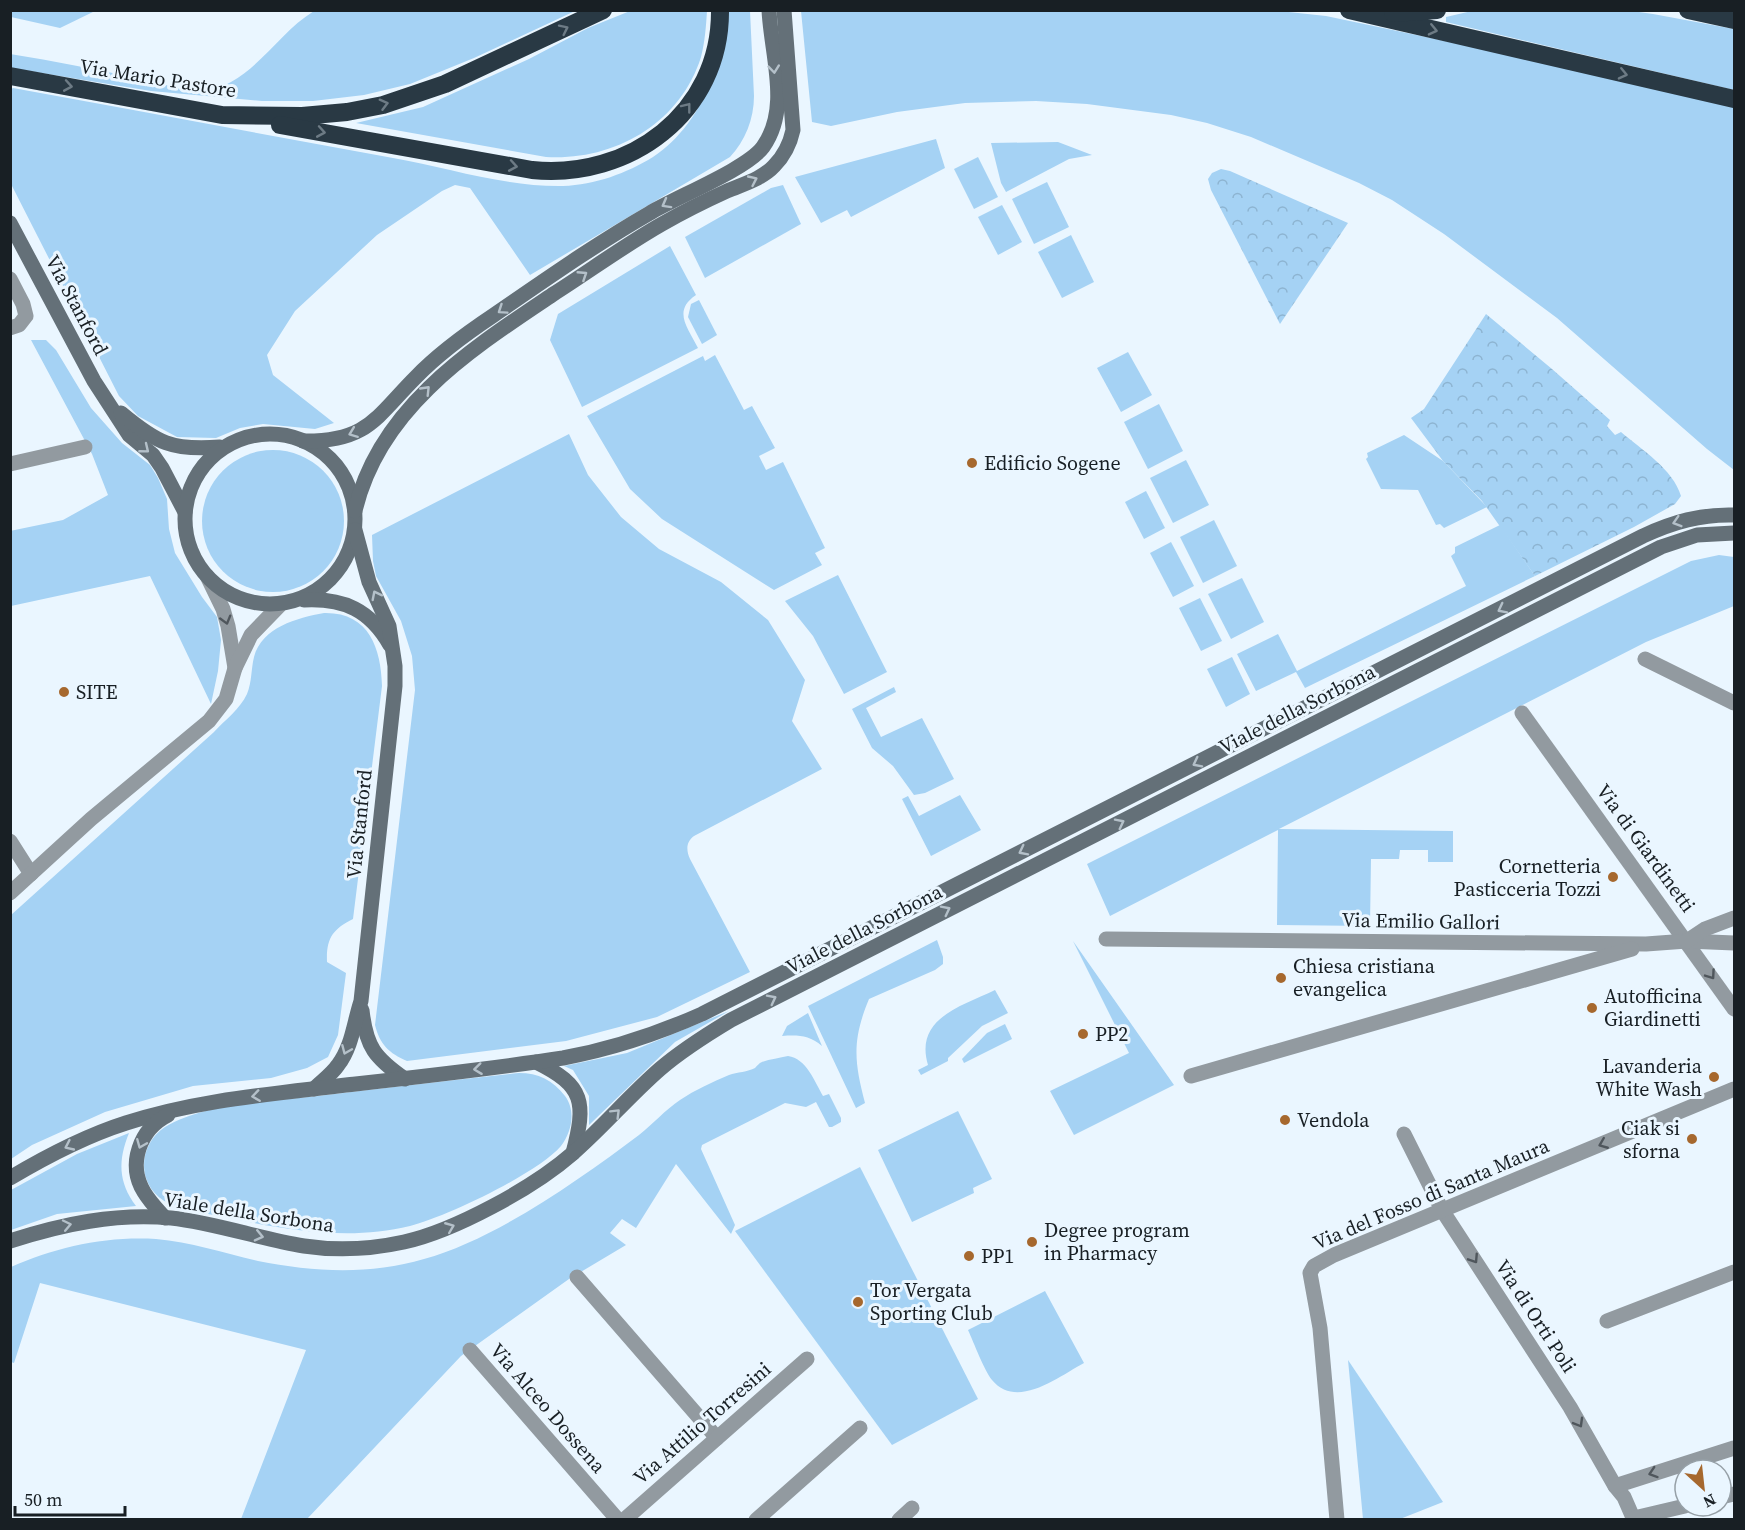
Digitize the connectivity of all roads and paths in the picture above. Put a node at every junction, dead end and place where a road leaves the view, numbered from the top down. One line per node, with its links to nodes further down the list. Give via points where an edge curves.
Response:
1 (603, 10): 11 (highway, Via Mario Pastore, one-way to 1, via 316,115 383,105 466,76)
2 (720, 10): 11 (highway, one-way to 2, via 532,170 567,171 599,166 645,146 688,106 715,55)
3 (769, 10): 16 (street, one-way to 16, via 778,107 773,130 755,156 648,214 486,320 416,376 365,428 338,438)
4 (784, 10): 20 (street, one-way to 4, via 363,482 385,442 428,388 464,356 642,236 763,175 777,163 793,130)
5 (1437, 10): 7 (highway)
6 (1688, 10): 8 (highway)
7 (1352, 11): 10 (highway, one-way to 10)
8 (1734, 20)
9 (10, 77): 11 (highway, Via Mario Pastore, one-way to 11)
10 (1734, 99)
11 (222, 115)
12 (10, 223): 15 (street, Via Stanford)
13 (10, 279): 14 (street, via 26,316)
14 (10, 328)
15 (109, 404): 18 (street, Via Stanford, via 164,443); 21 (street, Via Stanford, one-way to 21, via 129,435 153,455)
16 (303, 441): 18 (street, via 258,435); 20 (street, via 319,449 335,467)
17 (85, 447): 19 (street)
18 (220, 447): 21 (street, via 194,480)
19 (10, 464)
20 (355, 511): 23 (street)
21 (185, 512): 25 (street, via 192,547)
22 (1734, 515): 43 (street, Viale della Sorbona, one-way to 43, via 1682,520 1643,536 702,1014 618,1046)
23 (355, 530): 26 (street, via 338,571); 28 (street, Via Stanford, one-way to 23, via 389,626 369,582)
24 (1734, 533): 50 (street, Viale della Sorbona, one-way to 24, via 673,1058 744,1014 1661,547 1697,535)
25 (207, 576): 27 (street, via 243,602); 30 (street, one-way to 30, via 223,609)
26 (301, 600): 27 (street); 28 (street, Via Stanford, via 337,601 354,607 373,621)
27 (281, 604): 30 (street, via 251,635)
28 (393, 651): 41 (street, Via Stanford, via 395,694)
29 (1645, 659): 31 (street)
30 (235, 669): 34 (street, via 226,699 209,722)
31 (1734, 703)
32 (1522, 713): 38 (street, Via di Giardinetti)
33 (10, 841): 34 (street)
34 (31, 874): 35 (street)
35 (10, 893)
36 (1734, 918): 38 (street)
37 (1106, 939): 40 (street, Via Emilio Gallori)
38 (1687, 941): 39 (street, Via Emilio Gallori); 40 (street, Via Emilio Gallori); 42 (street, Via di Giardinetti, one-way to 42)
39 (1734, 943)
40 (1646, 944): 44 (street)
41 (361, 1001): 45 (street, Via Stanford, via 370,1045 378,1057); 46 (street, Via Stanford, one-way to 46, via 343,1058)
42 (1734, 1009)
43 (536, 1062): 45 (street, Viale della Sorbona, one-way to 45); 50 (street, via 564,1078 577,1095 581,1121)
44 (1191, 1076)
45 (405, 1078): 46 (street, Viale della Sorbona)
46 (314, 1089): 48 (street, Viale della Sorbona, one-way to 48)
47 (1734, 1089): 52 (street, Via del Fosso di Santa Maura, one-way to 52)
48 (184, 1107): 51 (street, Viale della Sorbona, one-way to 51, via 85,1138); 53 (street, one-way to 53, via 148,1129 138,1149 140,1184)
49 (1404, 1134): 52 (street, Via di Orti Poli)
50 (573, 1153): 53 (street, Viale della Sorbona, one-way to 50, via 305,1246 382,1245 413,1240 457,1224 551,1171)
51 (10, 1178)
52 (1442, 1210): 63 (street, Via di Orti Poli, one-way to 63, via 1570,1407); 71 (street, Via del Fosso di Santa Maura, via 1334,1255 1314,1266 1310,1273 1320,1328)
53 (165, 1218): 54 (street, Viale della Sorbona, one-way to 53, via 84,1221)
54 (10, 1241)
55 (1734, 1272): 57 (street)
56 (577, 1277): 61 (street)
57 (1607, 1321)
58 (470, 1350): 67 (street, Via Alceo Dossena)
59 (807, 1359): 61 (street, Via Attilio Torresini)
60 (860, 1428): 69 (street)
61 (717, 1438): 68 (street, Via Attilio Torresini)
62 (1734, 1448): 63 (street, one-way to 63)
63 (1615, 1486): 66 (street, Via di Orti Poli)
64 (912, 1508): 70 (street)
65 (1673, 1509): 66 (street)
66 (1634, 1519)
67 (618, 1520)
68 (624, 1520)
69 (756, 1520)
70 (899, 1520)
71 (1337, 1520)

